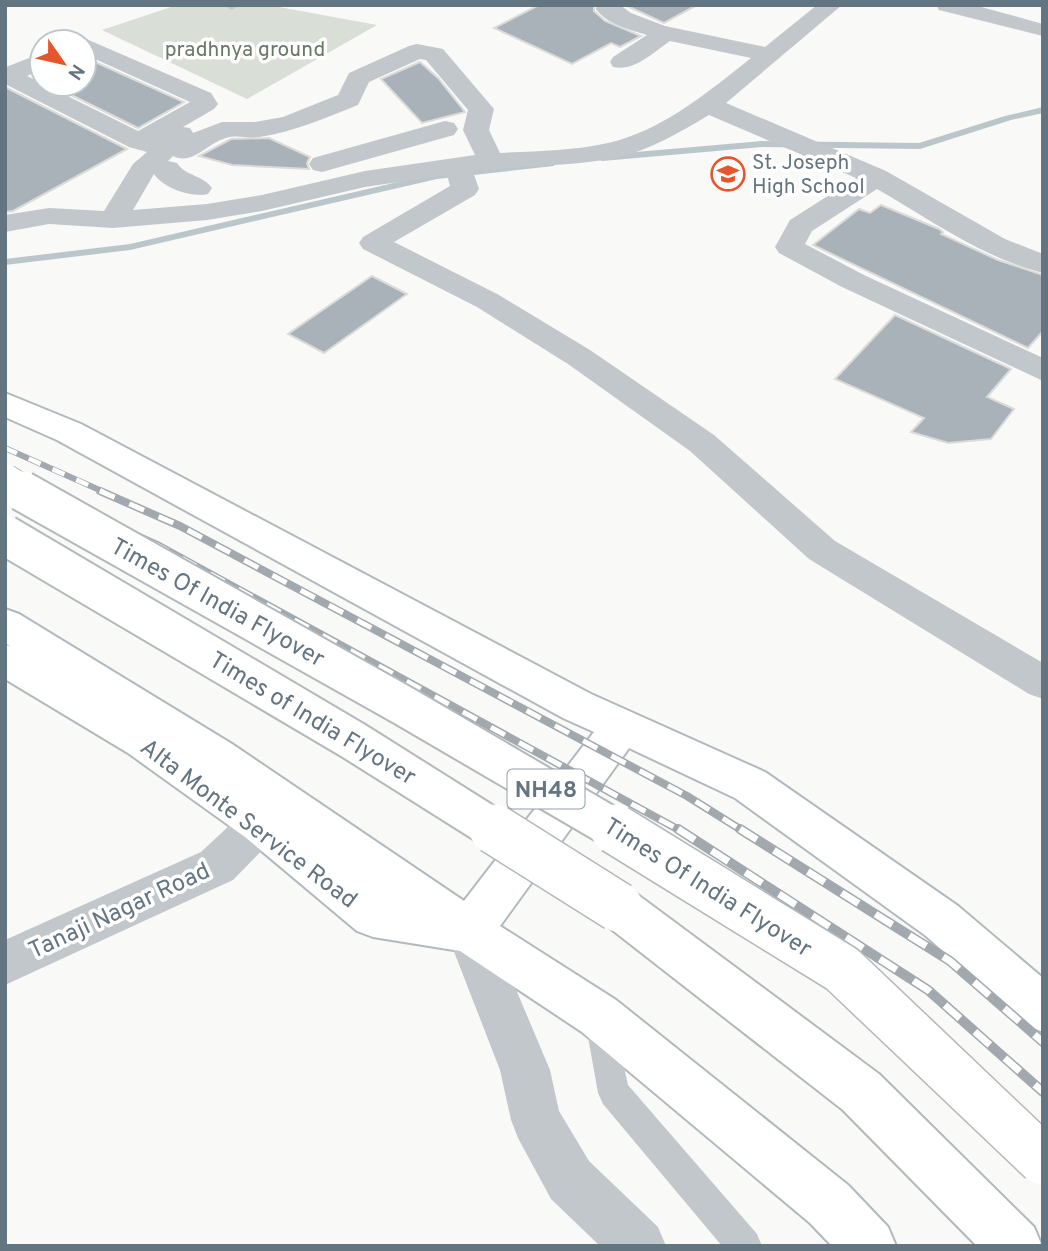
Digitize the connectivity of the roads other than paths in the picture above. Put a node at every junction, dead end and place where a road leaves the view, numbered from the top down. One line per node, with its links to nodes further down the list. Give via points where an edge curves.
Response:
1 (609, 5): 5 (street, via 607,9 618,17)
2 (831, 5): 7 (street)
3 (947, 5): 4 (street)
4 (1039, 30)
5 (668, 32): 7 (street); 8 (street)
6 (98, 51): 15 (street, via 202,98 205,104)
7 (770, 55): 13 (street)
8 (622, 62)
9 (28, 66): 10 (street, via 13,78)
10 (28, 86)
11 (53, 98): 15 (street)
12 (230, 98): 16 (street, via 195,121)
13 (708, 105): 18 (street, via 659,133 614,150); 20 (street)
14 (445, 129): 17 (street)
15 (138, 141): 16 (street)
16 (172, 157): 18 (street, via 222,130 255,130 321,113 349,100 358,78 417,51 433,54 481,109 474,121 475,135); 22 (street, via 168,175); 23 (street, via 143,170)
17 (345, 158): 21 (street); 22 (street)
18 (492, 162): 19 (street)
19 (461, 177): 21 (street); 32 (street, via 373,243 488,301 579,357 702,443 822,550)
20 (876, 177): 25 (street, via 995,245); 26 (street, via 800,226 789,247)
21 (365, 179): 22 (street, via 262,203)
22 (202, 200): 23 (street)
23 (113, 220): 24 (street, via 49,216)
24 (5, 224)
25 (1043, 264)
26 (1043, 371)
27 (5, 404): 33 (main road, via 69,432)
28 (5, 480): 39 (main road, Times Of India Flyover / NH48, bridge, via 533,780 842,970)
29 (5, 535): 43 (main road, Times of India Flyover / NH48, bridge, via 354,741 618,907 861,1092)
30 (5, 624): 35 (main road, via 217,757)
31 (5, 660): 34 (main road, Alta Monte Service Road, via 143,741)
32 (1043, 682)
33 (622, 726): 35 (main road); 37 (main road, via 750,785 942,921)
34 (260, 824): 35 (main road, Alta Monte Service Road, via 373,916); 36 (street, Tanaji Nagar Road, via 217,866)
35 (469, 931): 38 (main road); 40 (street, via 525,1070 536,1120 570,1180)
36 (5, 963)
37 (1043, 1009)
38 (599, 1016): 41 (lane, via 614,1093); 42 (main road, via 829,1204)
39 (1043, 1160)
40 (639, 1246)
41 (745, 1246)
42 (869, 1246)
43 (1015, 1246)

